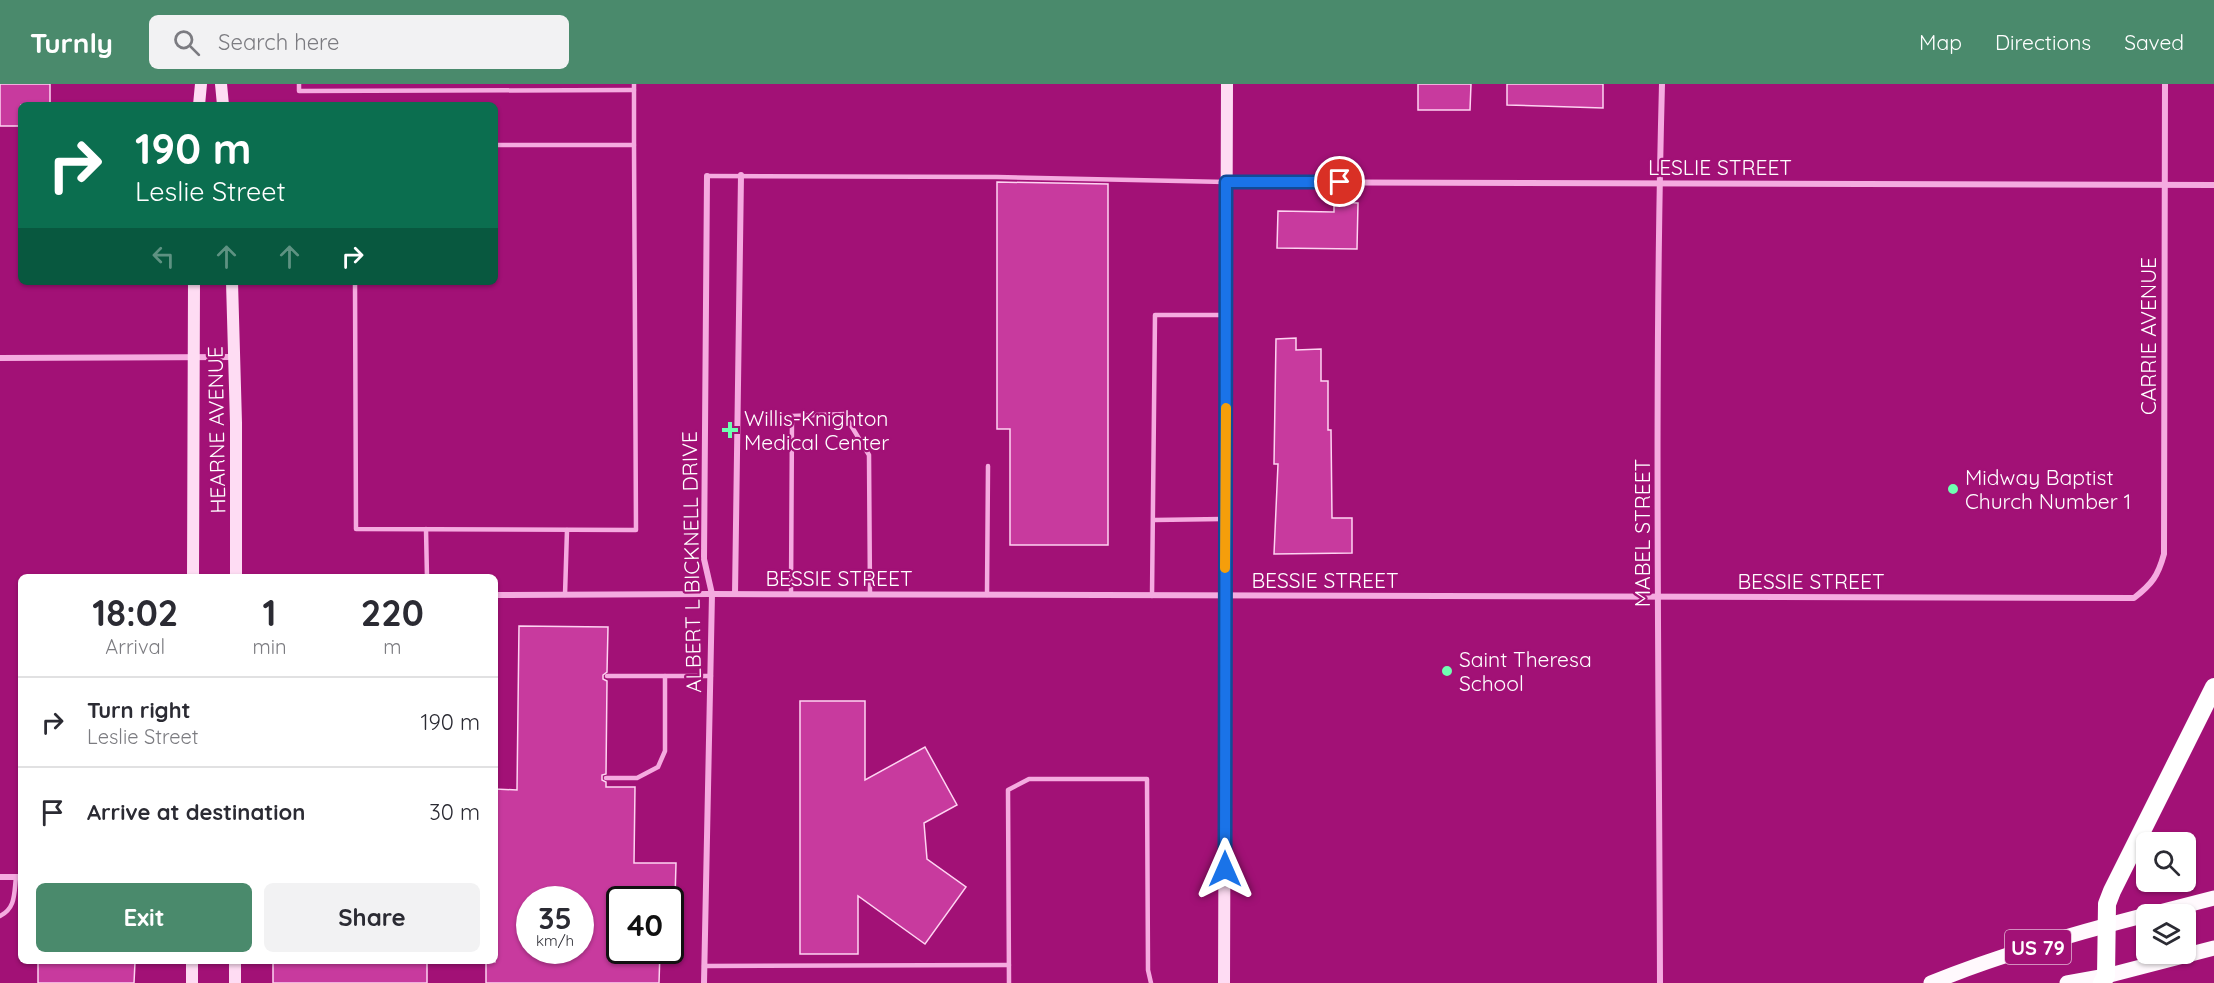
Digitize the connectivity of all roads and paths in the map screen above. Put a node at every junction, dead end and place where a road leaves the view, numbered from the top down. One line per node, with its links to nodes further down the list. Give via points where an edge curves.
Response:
1 (201, 84): 8 (street)
2 (221, 84): 9 (street)
3 (299, 84): 7 (lane, via 299,91)
4 (1227, 84): 14 (street)
5 (1662, 84): 15 (street, MABEL STREET)
6 (2165, 84): 17 (street, CARRIE AVENUE)
7 (634, 87): 11 (lane)
8 (199, 102)
9 (223, 102)
10 (498, 145): 11 (lane)
11 (634, 145): 29 (lane, via 636,530)
12 (741, 175): 13 (lane); 14 (lane); 35 (street, ALBERT L BICKNELL DRIVE)
13 (707, 176): 34 (street, ALBERT L BICKNELL DRIVE, via 704,559)
14 (1226, 182): 15 (street, LESLIE STREET); 21 (street)
15 (1660, 183): 17 (street, LESLIE STREET); 43 (street, MABEL STREET)
16 (2214, 185): 17 (street, LESLIE STREET)
17 (2164, 186): 33 (street, CARRIE AVENUE, via 2164,554)
18 (194, 285): 24 (street, HEARNE AVENUE)
19 (232, 285): 22 (street, HEARNE AVENUE)
20 (355, 285): 28 (lane, via 356,529)
21 (1226, 315): 26 (street); 27 (lane, via 1155,315)
22 (234, 357): 24 (street); 31 (street, HEARNE AVENUE)
23 (0, 358): 24 (street)
24 (194, 358): 30 (street, HEARNE AVENUE)
25 (988, 466): 40 (lane)
26 (1225, 519): 27 (lane); 42 (street)
27 (1154, 520): 41 (lane)
28 (426, 529): 29 (lane); 32 (lane)
29 (567, 530): 39 (lane)
30 (193, 574)
31 (237, 574)
32 (427, 574)
33 (2150, 585): 43 (street, BESSIE STREET, via 2134,598)
34 (712, 594): 35 (street, BESSIE STREET); 39 (street, BESSIE STREET); 46 (street, ALBERT L BICKNELL DRIVE)
35 (735, 594): 36 (street, BESSIE STREET)
36 (791, 594): 37 (street, BESSIE STREET); 37 (lane, via 792,416 844,414 869,455)
37 (870, 594): 40 (street, BESSIE STREET)
38 (498, 595): 39 (street, BESSIE STREET)
39 (565, 595)
40 (987, 595): 41 (street, BESSIE STREET)
41 (1152, 596): 42 (street, BESSIE STREET)
42 (1225, 596): 43 (street, BESSIE STREET); 67 (street)
43 (1658, 598): 68 (street, MABEL STREET)
44 (607, 676): 45 (lane)
45 (665, 676): 46 (lane); 48 (lane, via 665,751 658,767 637,778)
46 (711, 676): 60 (street, ALBERT L BICKNELL DRIVE)
47 (2214, 687): 55 (highway, via 2112,891 2107,904)
48 (606, 778)
49 (0, 877): 50 (street)
50 (18, 877): 53 (lane, via 14,904)
51 (2214, 898): 52 (main road, US 79)
52 (2190, 904)
53 (0, 915)
54 (2136, 918): 55 (main road, US 79)
55 (2107, 926): 61 (highway); 69 (main road, US 79)
56 (2214, 948): 61 (main road, US 79)
57 (192, 964): 62 (street)
58 (235, 964): 63 (street)
59 (1009, 965): 60 (lane); 65 (lane); 66 (lane, via 1008,790 1029,779 1147,779)
60 (704, 966): 64 (street, ALBERT L BICKNELL DRIVE)
61 (2104, 979): 70 (main road, US 79)
62 (192, 983)
63 (235, 983)
64 (704, 983)
65 (1009, 983)
66 (1151, 983)
67 (1224, 983)
68 (1660, 983)
69 (1931, 983)
70 (2067, 983)

